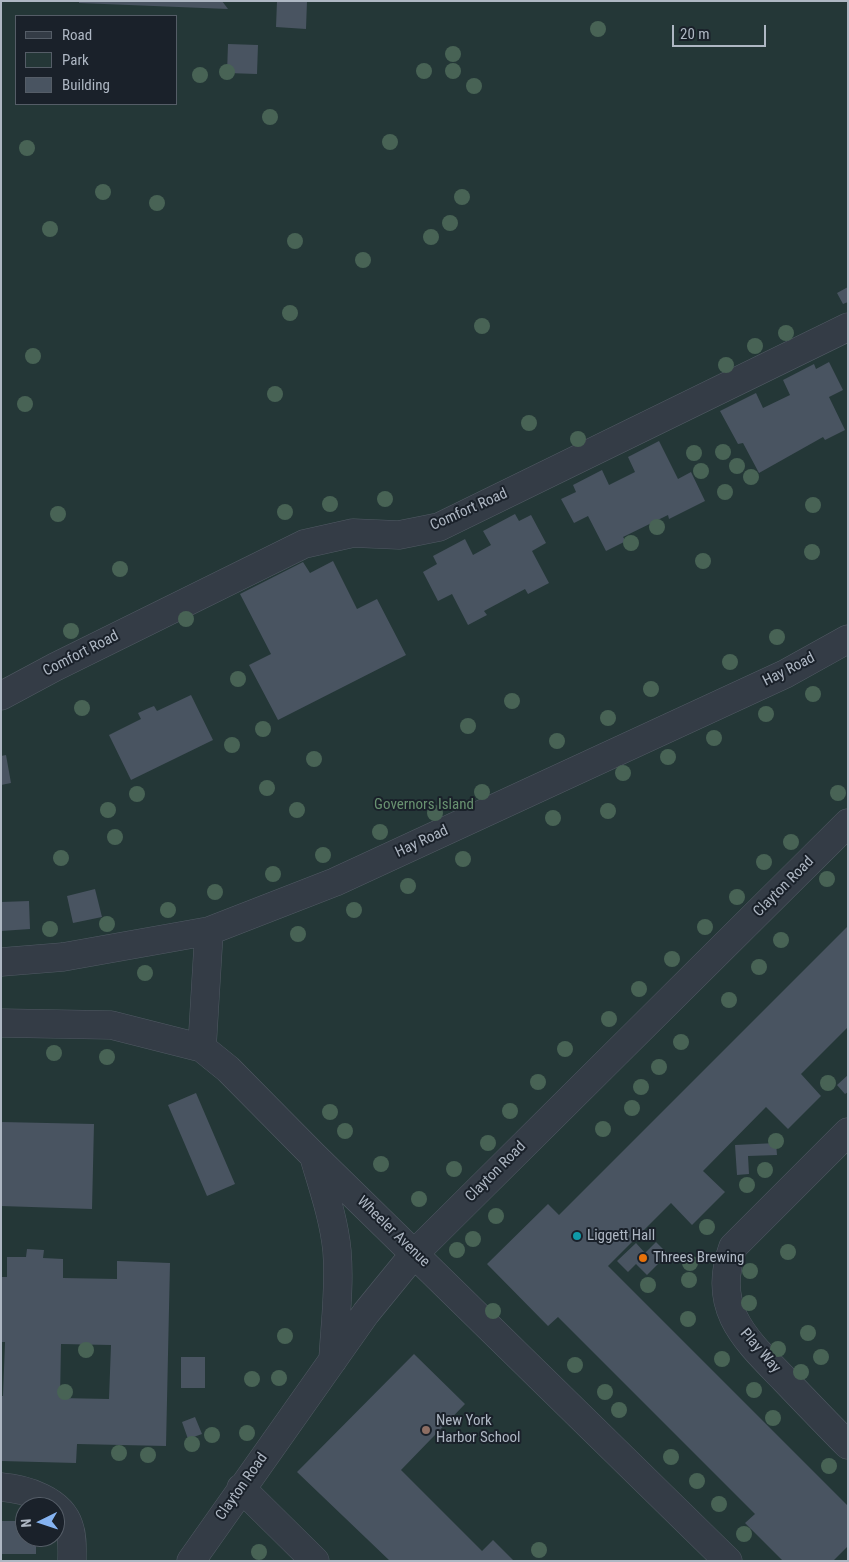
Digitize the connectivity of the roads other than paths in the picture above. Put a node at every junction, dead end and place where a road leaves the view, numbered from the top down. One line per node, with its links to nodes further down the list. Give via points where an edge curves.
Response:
1 (848, 327): 3 (street, Comfort Road, via 438,527 399,536 354,534 304,544)
2 (848, 638): 5 (street, Hay Road, via 785,674 335,882)
3 (1, 696)
4 (848, 824): 11 (street, Clayton Road)
5 (209, 932): 6 (street, Hay Road, via 64,957); 8 (street)
6 (1, 962)
7 (1, 1023): 8 (street, Wheeler Avenue, via 111,1025)
8 (202, 1048): 10 (street, Wheeler Avenue, via 228,1069)
9 (848, 1132): 13 (street, Play Way, via 733,1247 725,1268 729,1304 747,1341)
10 (314, 1155): 11 (street, Wheeler Avenue); 12 (street, via 337,1250 338,1285)
11 (415, 1253): 12 (street, Clayton Road); 19 (street, Wheeler Avenue)
12 (332, 1360): 15 (street, Clayton Road)
13 (848, 1445)
14 (1, 1488): 16 (street, via 33,1494 62,1512 69,1524)
15 (241, 1488): 17 (street, Clayton Road); 18 (street)
16 (72, 1561)
17 (191, 1561)
18 (315, 1561)
19 (728, 1561)

